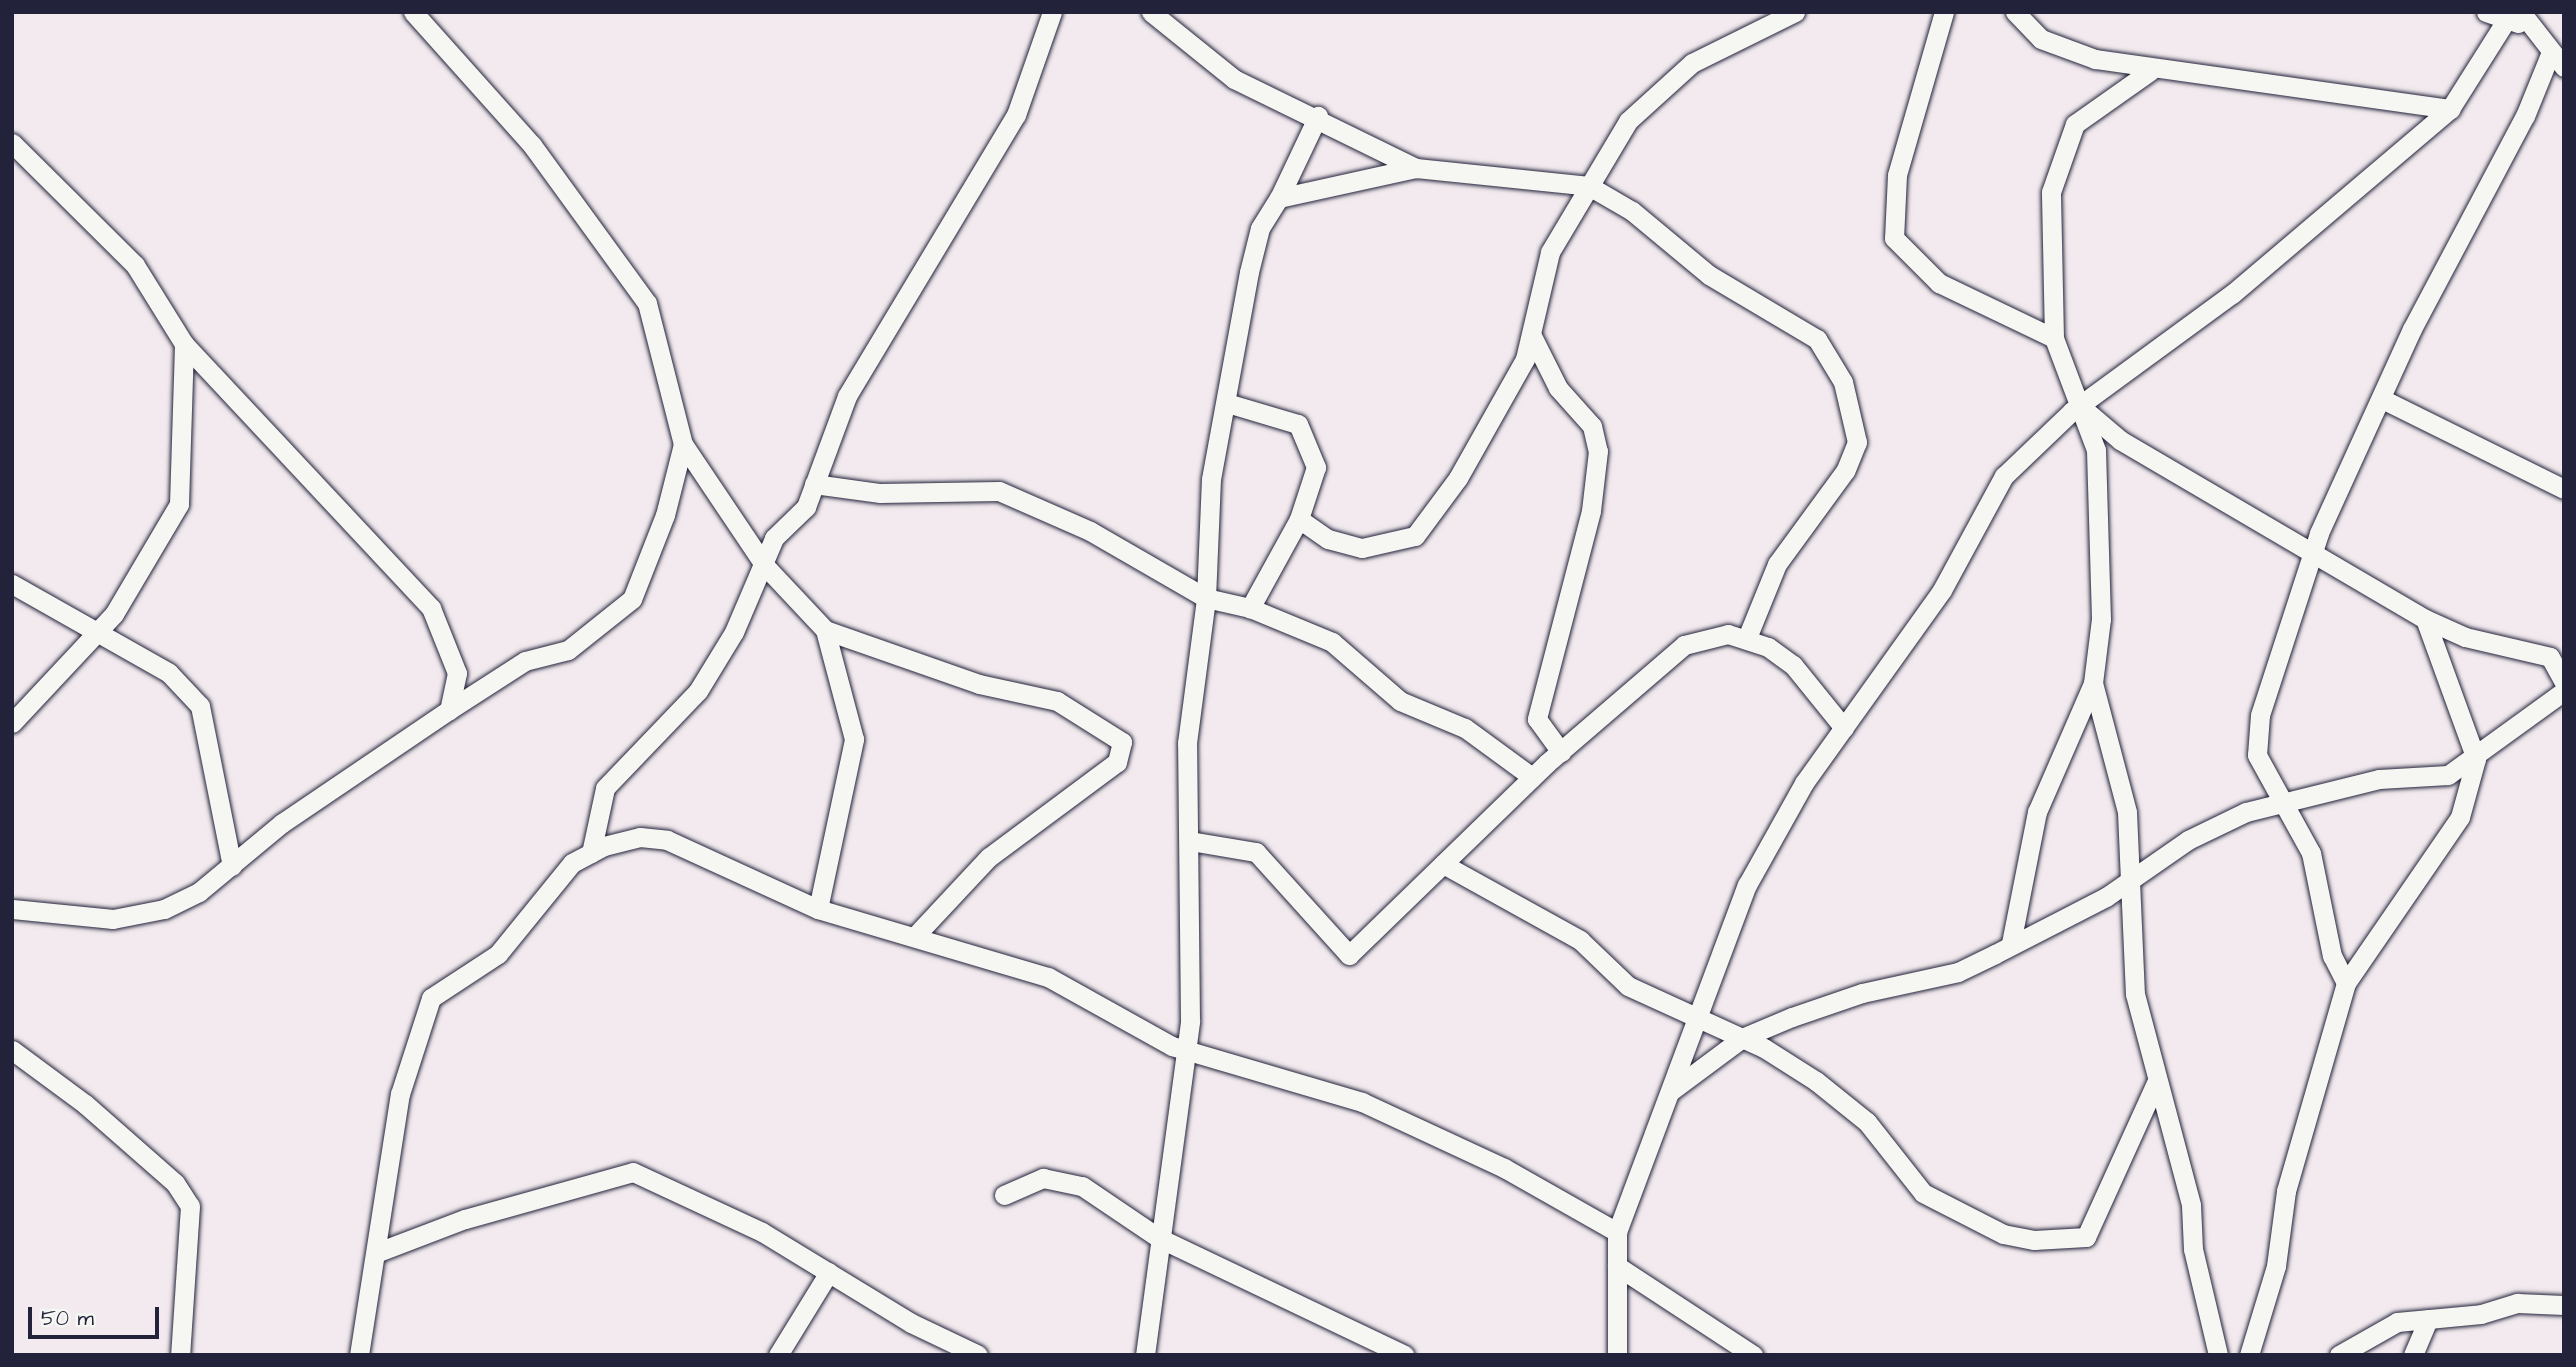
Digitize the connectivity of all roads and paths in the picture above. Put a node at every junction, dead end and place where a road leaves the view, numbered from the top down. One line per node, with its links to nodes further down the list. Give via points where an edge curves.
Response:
1 (413, 12): 24 (street, via 523,134 647,303)
2 (1052, 12): 25 (street, via 1016,115 847,396)
3 (1151, 12): 13 (street, via 1213,66)
4 (1795, 12): 16 (street, via 1743,33 1651,94)
5 (1944, 12): 19 (street, via 1897,175 1894,238 1939,283)
6 (2015, 12): 11 (street, via 2049,43)
7 (2486, 12): 8 (street)
8 (2520, 20): 9 (street); 12 (street)
9 (2551, 52): 10 (street); 21 (street, via 2525,116)
10 (2564, 67)
11 (2150, 71): 12 (street, via 2282,82); 19 (street, via 2084,114 2063,153 2049,235)
12 (2450, 109): 23 (street, via 2232,294)
13 (1318, 116): 15 (street); 17 (street)
14 (12, 143): 20 (street, via 135,265)
15 (1416, 168): 16 (street); 17 (street)
16 (1589, 186): 18 (street, via 1550,252); 36 (street, via 1632,211 1709,275 1817,339 1843,382 1857,432 1852,457 1783,552)
17 (1279, 198): 22 (street, via 1260,228)
18 (1532, 336): 27 (street, via 1464,468 1415,536 1362,548 1328,539); 43 (street, via 1558,388 1592,426 1598,451 1591,511 1538,719)
19 (2054, 338): 23 (street)
20 (184, 344): 35 (street, via 177,449 181,497 123,601); 40 (street, via 327,489 438,617 457,673)
21 (2382, 398): 26 (street); 28 (street)
22 (1227, 403): 27 (street, via 1289,418 1307,436 1316,467); 31 (street, via 1210,479)
23 (2079, 405): 28 (street, via 2120,440); 38 (street, via 2096,450 2100,503 2101,619); 42 (street, via 2004,476 1942,590)
24 (683, 444): 29 (street); 40 (street, via 666,515 632,598 568,650 525,660)
25 (814, 484): 29 (street, via 802,512 774,538); 31 (street, via 880,493 999,491 1090,531)
26 (2564, 489)
27 (1299, 519): 32 (street)
28 (2312, 548): 33 (street); 46 (street, via 2256,735 2259,762)
29 (765, 566): 34 (street); 48 (street, via 698,691 606,788)
30 (12, 584): 35 (street)
31 (1206, 598): 32 (street); 47 (street, via 1187,743)
32 (1250, 608): 45 (street, via 1332,642 1399,701 1465,728)
33 (2425, 619): 37 (street, via 2465,637 2550,657); 44 (street)
34 (825, 630): 53 (street, via 854,739); 54 (street, via 979,684 1057,701 1122,742 1117,762 989,857)
35 (95, 635): 41 (street); 50 (street, via 169,673 200,706)
36 (1747, 638): 42 (street, via 1793,665); 43 (street, via 1712,635 1684,645)
37 (2564, 682)
38 (2093, 683): 51 (street, via 2127,811); 55 (street, via 2037,812)
39 (2564, 691): 44 (street)
40 (449, 710): 50 (street, via 282,823)
41 (12, 723)
42 (1844, 728): 57 (street, via 1760,859)
43 (1561, 752): 45 (street)
44 (2476, 759): 46 (street, via 2424,781 2379,779); 56 (street, via 2460,817)
45 (1532, 777): 49 (street)
46 (2280, 800): 51 (street, via 2188,840); 56 (street, via 2311,853 2332,956)
47 (1189, 841): 49 (street, via 1256,852 1344,955); 60 (street)
48 (591, 853): 53 (street, via 640,837 667,840); 66 (street, via 572,863 523,916 498,954 431,998 400,1094)
49 (1443, 864): 57 (street, via 1580,940 1628,986)
50 (232, 866): 52 (street, via 205,889 156,910 113,919)
51 (2127, 881): 55 (street); 61 (street, via 2129,959)
52 (12, 909)
53 (818, 909): 54 (street)
54 (918, 933): 60 (street, via 1048,977)
55 (2011, 943): 58 (street, via 1958,972 1840,999)
56 (2346, 983): 80 (street, via 2286,1191 2276,1265)
57 (1695, 1020): 58 (street); 62 (street)
58 (1742, 1038): 61 (street, via 1852,1108 1936,1202 2021,1239 2086,1237); 62 (street)
59 (12, 1050): 71 (street, via 95,1112 175,1183 190,1206)
60 (1186, 1051): 64 (street, via 1362,1102 1504,1168); 65 (street)
61 (2156, 1083): 79 (street, via 2188,1193 2193,1249)
62 (1671, 1091): 64 (street)
63 (1004, 1195): 65 (street, via 1055,1177 1102,1197)
64 (1617, 1232): 67 (street)
65 (1159, 1238): 75 (street); 76 (street)
66 (378, 1252): 68 (street, via 619,1171 650,1177); 72 (street)
67 (1617, 1266): 77 (street); 78 (street)
68 (829, 1272): 73 (street); 74 (street, via 911,1323)
69 (2564, 1305): 70 (street, via 2517,1303)
70 (2428, 1319): 81 (street, via 2386,1325); 82 (street)
71 (180, 1355)
72 (359, 1355)
73 (778, 1355)
74 (978, 1355)
75 (1144, 1355)
76 (1404, 1355)
77 (1618, 1355)
78 (1753, 1355)
79 (2218, 1355)
80 (2249, 1355)
81 (2339, 1355)
82 (2413, 1355)

